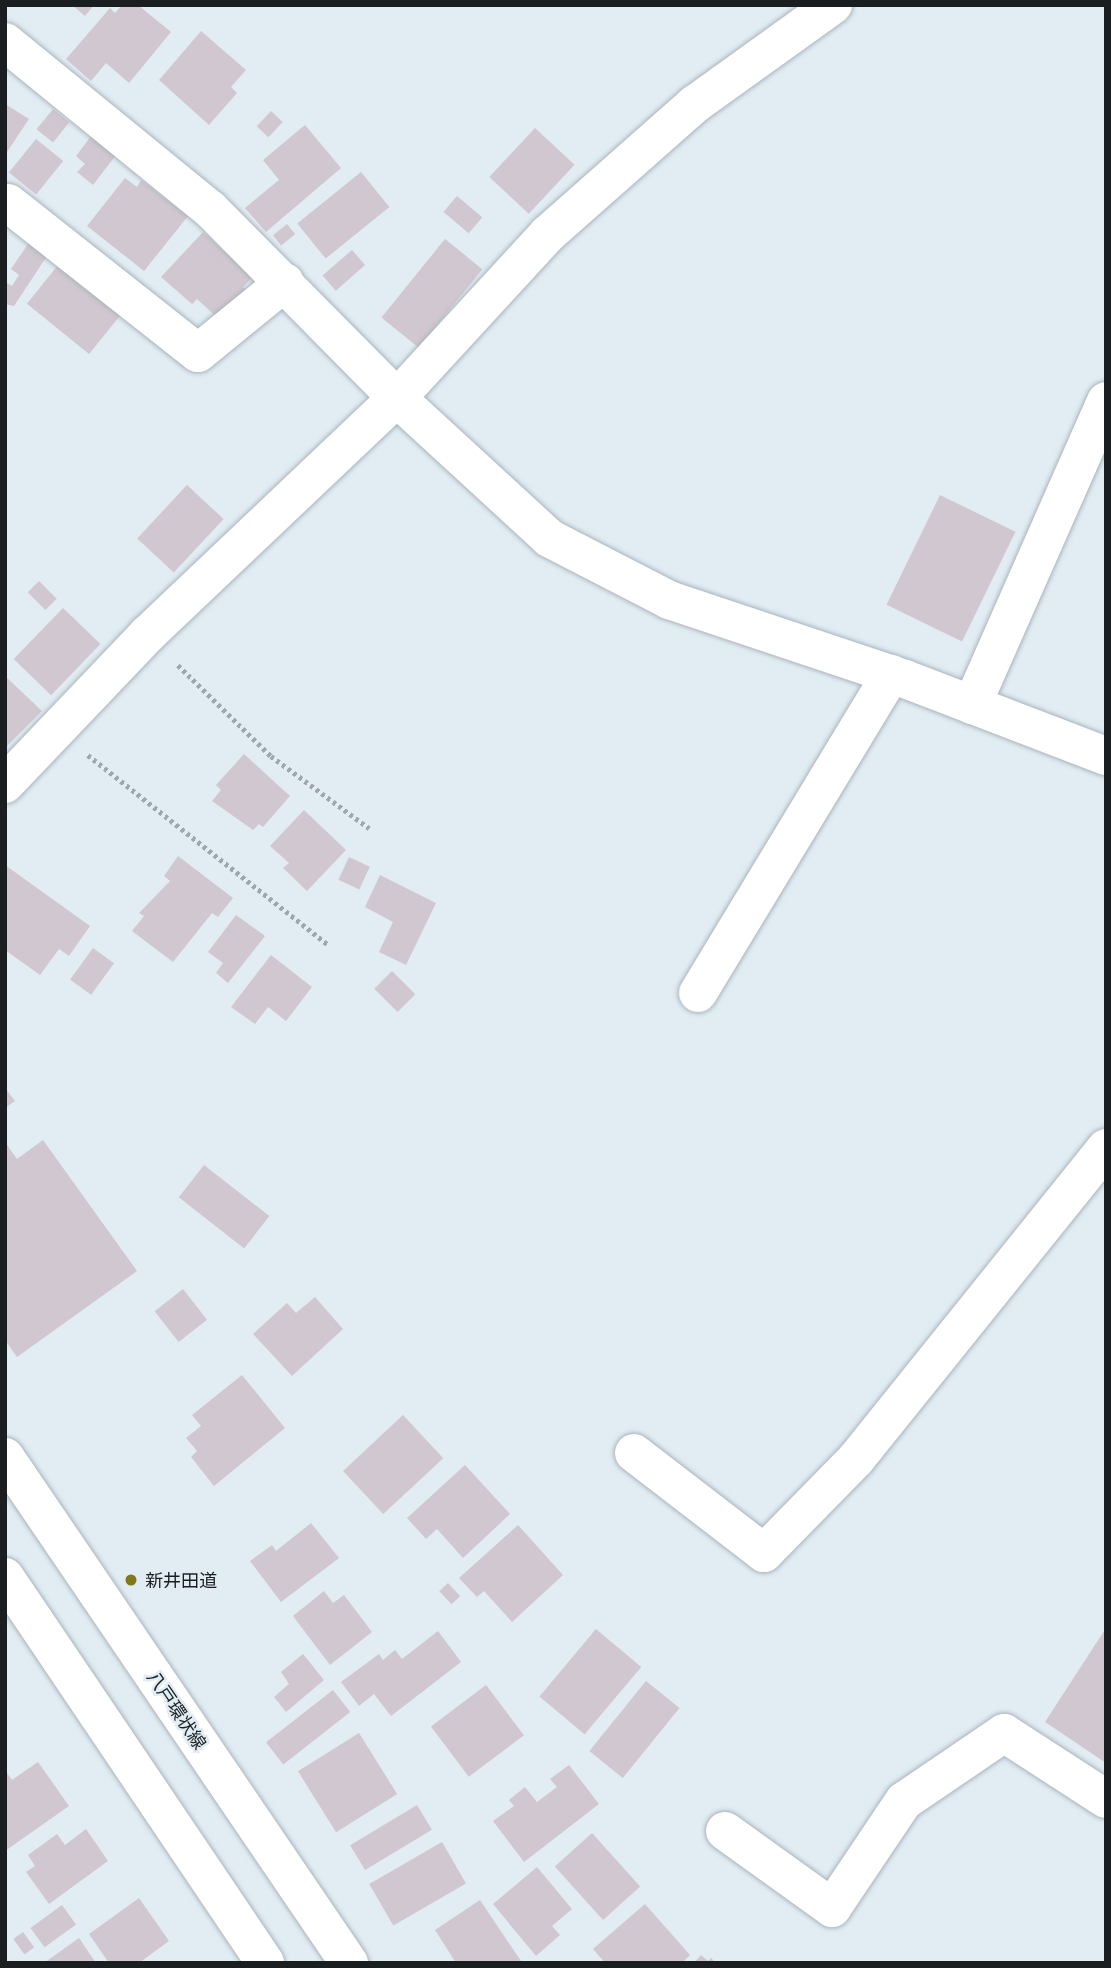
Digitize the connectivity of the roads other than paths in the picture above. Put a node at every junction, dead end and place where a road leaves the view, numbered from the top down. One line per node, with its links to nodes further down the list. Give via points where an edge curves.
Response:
1 (833, 5): 5 (street, via 695,104 548,234)
2 (5, 42): 4 (street, via 210,209)
3 (8, 203): 4 (street, via 198,353)
4 (285, 282): 5 (street)
5 (397, 398): 7 (street, via 549,538 669,600); 10 (street, via 148,634)
6 (1106, 401): 8 (street)
7 (891, 674): 8 (street); 11 (street)
8 (972, 705): 9 (street)
9 (1106, 756)
10 (5, 784)
11 (698, 993)
12 (1106, 1148): 13 (street, via 856,1459 764,1553)
13 (634, 1453)
14 (5, 1457): 19 (street, 八戸環状線)
15 (5, 1577): 18 (street)
16 (1106, 1799): 17 (street, via 1004,1733 904,1801 832,1908)
17 (725, 1831)
18 (265, 1963)
19 (349, 1963)

